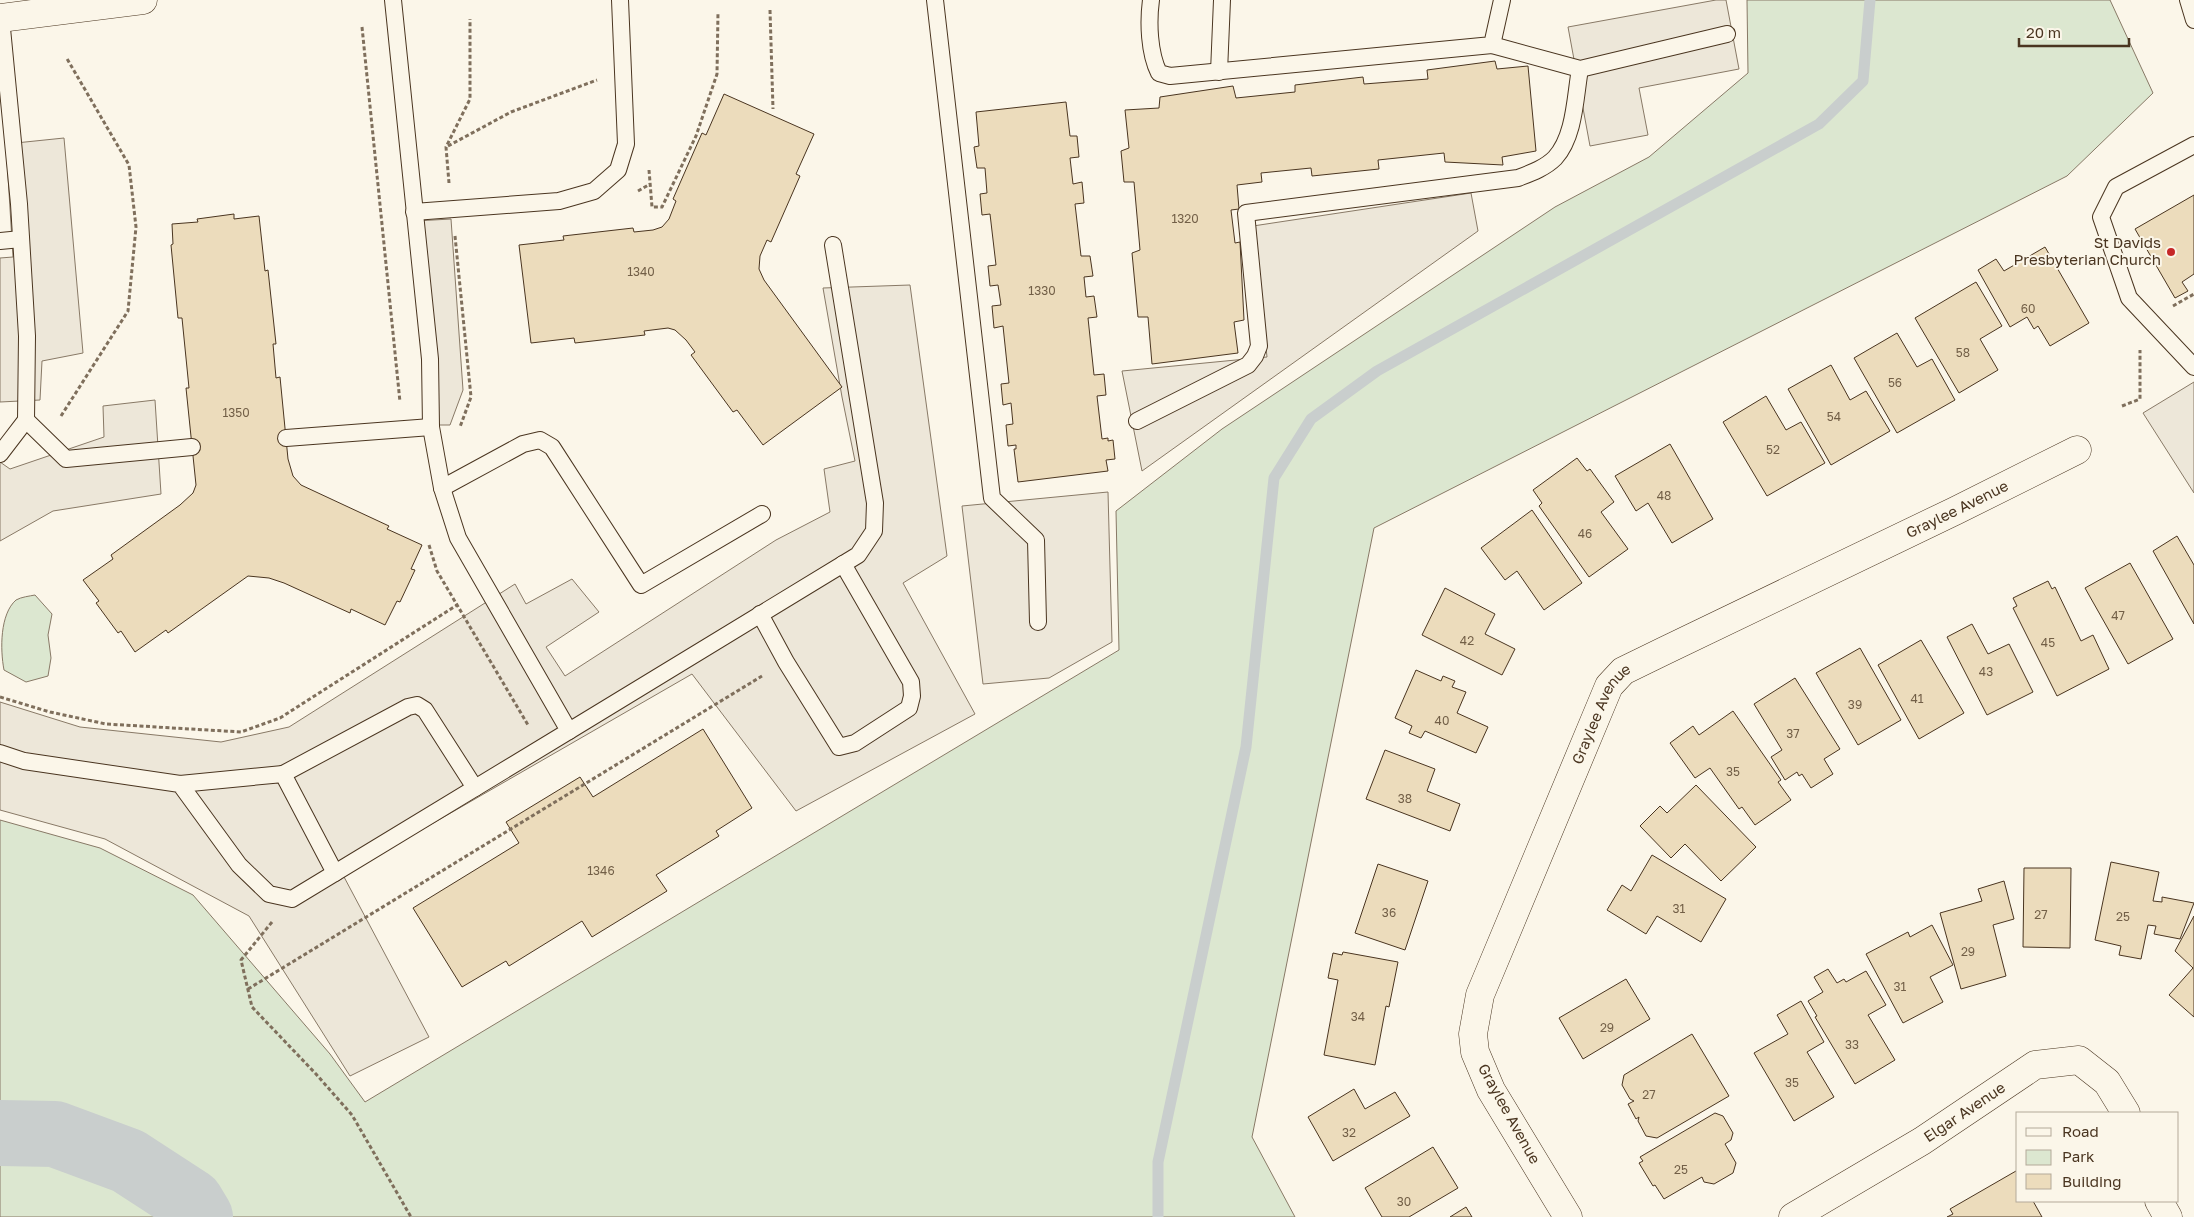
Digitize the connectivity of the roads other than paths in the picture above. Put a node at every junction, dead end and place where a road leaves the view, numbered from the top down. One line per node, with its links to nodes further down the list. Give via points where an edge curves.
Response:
1 (143, 0): 9 (street)
2 (393, 0): 16 (lane)
3 (620, 0): 16 (lane, via 626,144 618,170 594,191 559,201)
4 (936, 0): 32 (lane, via 992,498 1036,540)
5 (1151, 0): 14 (lane, via 1154,62 1159,73 1170,76)
6 (1222, 0): 14 (lane)
7 (1502, 0): 12 (lane)
8 (2188, 0): 10 (lane)
9 (0, 18): 17 (lane)
10 (2194, 20)
11 (1727, 34): 13 (lane)
12 (1492, 45): 13 (lane); 14 (lane)
13 (1580, 69): 22 (lane, via 1565,144 1540,169 1518,178 1246,213 1259,346 1255,356 1248,365)
14 (1219, 72)
15 (2194, 145): 20 (lane, via 2116,187 2101,217 2129,298)
16 (414, 212): 23 (lane, via 430,359)
17 (21, 239): 18 (lane); 21 (lane, via 27,336)
18 (0, 241)
19 (833, 245): 30 (lane, via 875,503 874,531 858,555)
20 (2194, 367)
21 (26, 420): 25 (lane, via 66,459); 27 (lane)
22 (1138, 421)
23 (431, 427): 24 (lane); 28 (lane)
24 (286, 438)
25 (192, 447)
26 (2077, 450): 41 (street, Graylee Avenue, via 1623,671 1609,686 1480,995 1473,1034 1475,1052 1491,1090)
27 (0, 454)
28 (442, 488): 29 (lane, via 524,444 540,440 552,447 641,585); 33 (lane, via 458,538)
29 (762, 514)
30 (843, 564): 31 (lane); 31 (lane, via 911,682 912,696 909,708 855,742 839,747)
31 (760, 614): 33 (lane)
32 (1038, 622)
33 (569, 731): 37 (lane)
34 (0, 753): 36 (lane, via 24,761)
35 (284, 774): 36 (lane); 37 (lane, via 417,705 425,710); 38 (lane)
36 (180, 784): 38 (lane, via 238,865 269,894 292,898)
37 (475, 788): 38 (lane)
38 (335, 873)
39 (2125, 1112): 42 (street, Elgar Avenue, via 2107,1082 2079,1060 2035,1064 1922,1141)
40 (2160, 1202): 43 (street)
41 (1568, 1217)
42 (1794, 1217)
43 (2168, 1217)

